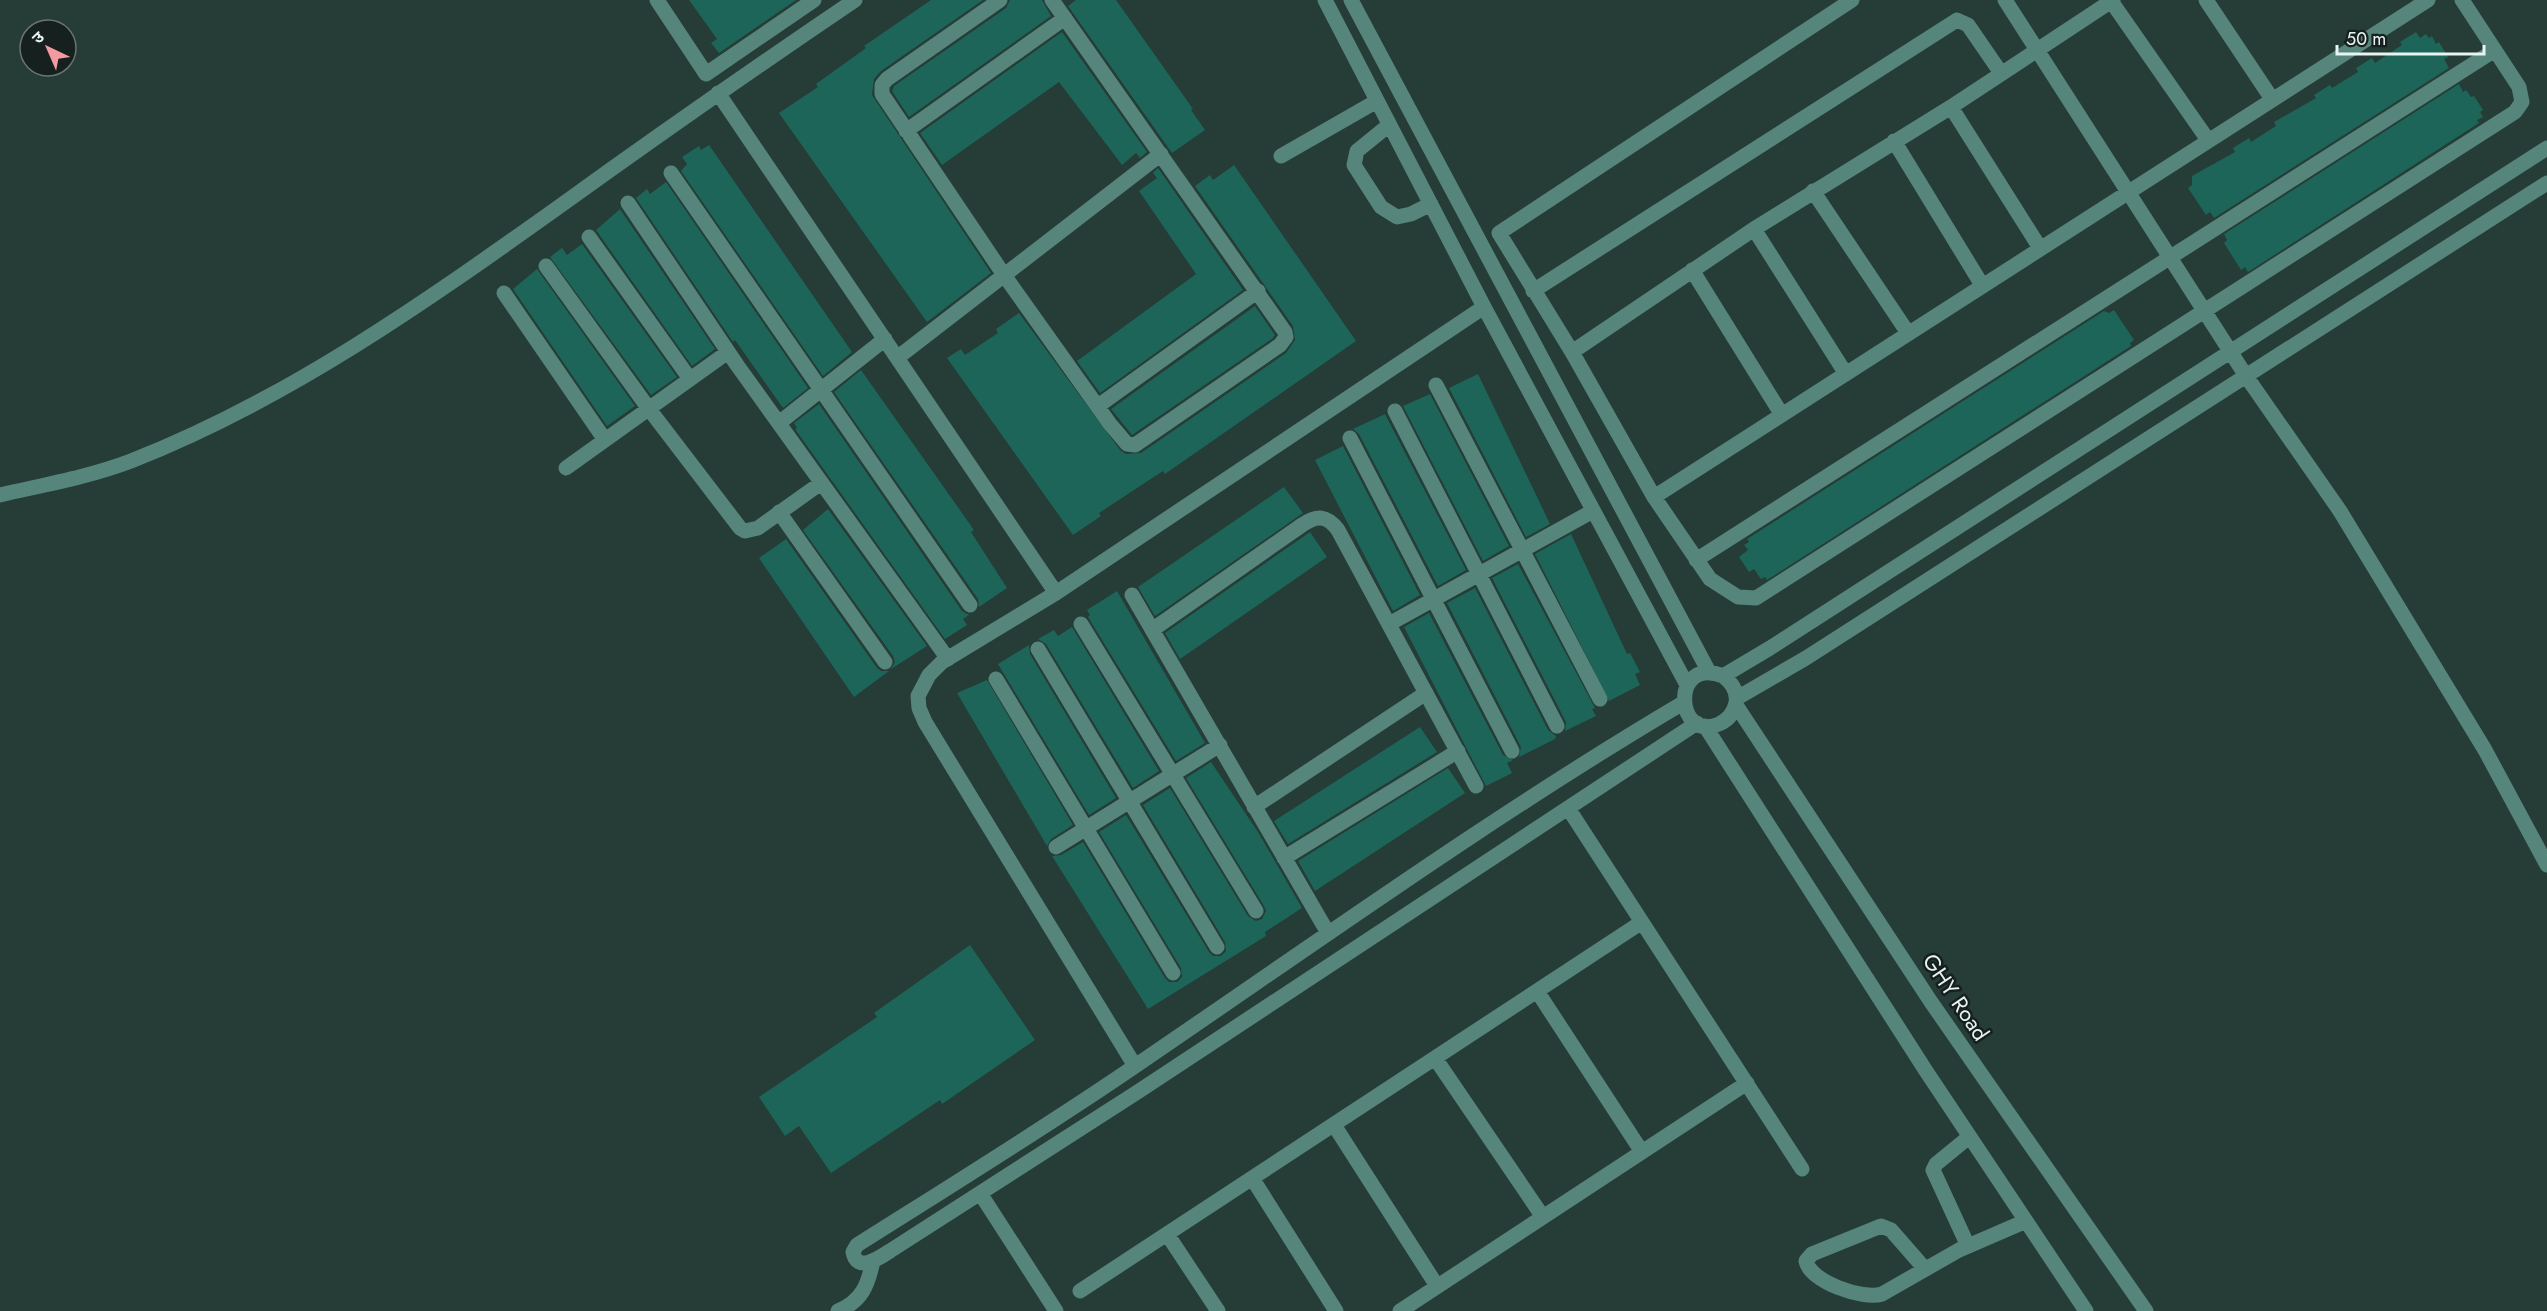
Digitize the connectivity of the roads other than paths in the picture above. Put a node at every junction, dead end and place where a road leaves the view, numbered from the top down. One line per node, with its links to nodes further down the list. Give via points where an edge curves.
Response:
1 (657, 0): 12 (street, via 706,74)
2 (855, 0): 15 (street)
3 (1000, 0): 24 (street, via 885,82 882,94)
4 (1052, 0): 14 (street)
5 (1324, 0): 21 (street)
6 (1351, 0): 86 (street)
7 (1852, 0): 45 (street, via 1499,233)
8 (2005, 0): 17 (street)
9 (2206, 0): 20 (street)
10 (2428, 0): 20 (street)
11 (2462, 0): 16 (street)
12 (810, 1): 15 (street)
13 (2112, 1): 17 (street); 25 (street)
14 (1065, 18): 24 (street); 28 (street)
15 (823, 22): 19 (street)
16 (2495, 50): 39 (street); 48 (street, via 2523,96 2515,112)
17 (2037, 51): 18 (street); 33 (street)
18 (2001, 73): 22 (street); 45 (street, via 1968,25 1954,21)
19 (718, 93): 50 (street); 69 (street, via 457,279 308,375 240,412 128,462)
20 (2272, 99): 25 (street)
21 (1377, 101): 23 (street); 29 (street)
22 (1952, 107): 26 (street); 38 (street)
23 (1389, 125): 35 (street); 35 (street, via 1357,151 1353,165 1381,207 1397,217)
24 (906, 131): 42 (street)
25 (2208, 140): 33 (street)
26 (1894, 141): 32 (street); 43 (street)
27 (2547, 148): 53 (street)
28 (1161, 154): 42 (street); 44 (street)
29 (1281, 156)
30 (672, 173): 59 (street)
31 (2547, 183): 56 (street)
32 (1814, 191): 36 (street); 49 (street)
33 (2127, 191): 38 (street); 39 (street)
34 (628, 202): 52 (street)
35 (1431, 204): 47 (street)
36 (1754, 229): 41 (street); 55 (street)
37 (589, 237): 57 (street)
38 (2040, 248): 43 (street)
39 (2170, 257): 48 (street); 74 (street)
40 (546, 266): 61 (street)
41 (1692, 270): 51 (street); 63 (street)
42 (1004, 275): 54 (street); 60 (street)
43 (1982, 285): 49 (street)
44 (1258, 291): 60 (street); 60 (street, via 1285,332 1280,345 1135,445 1122,440)
45 (1533, 291): 51 (street)
46 (504, 293): 66 (street)
47 (1484, 307): 71 (street); 76 (street)
48 (2204, 312): 53 (street); 74 (street, via 1756,598 1738,597 1710,579)
49 (1908, 333): 55 (street)
50 (885, 339): 54 (street); 59 (street)
51 (1572, 351): 70 (street)
52 (728, 352): 57 (street); 64 (street)
53 (2231, 353): 56 (street); 86 (street, via 1790,635)
54 (897, 358): 76 (street)
55 (1846, 374): 63 (street)
56 (2246, 376): 91 (street); 106 (street, via 2340,511 2485,750)
57 (690, 380): 61 (street)
58 (1436, 385): 73 (street)
59 (819, 391): 64 (street); 79 (street)
60 (1098, 406)
61 (649, 409): 66 (street); 72 (street, via 740,528 758,528)
62 (1395, 411): 75 (street)
63 (1782, 415): 70 (street)
64 (779, 423): 68 (street)
65 (1350, 438): 78 (street)
66 (604, 440): 67 (street)
67 (566, 468)
68 (821, 483): 72 (street); 84 (street)
69 (0, 495)
70 (1654, 497): 74 (street)
71 (1593, 511): 73 (street); 88 (street)
72 (779, 512): 85 (street)
73 (1521, 549): 75 (street); 90 (street)
74 (1696, 560)
75 (1478, 575): 78 (street); 94 (street)
76 (1056, 593): 84 (street)
77 (1132, 595): 82 (street)
78 (1434, 599): 81 (street); 96 (street)
79 (969, 605)
80 (1081, 624): 98 (street)
81 (1389, 624): 82 (street, via 1338,530 1325,517 1317,517); 89 (street)
82 (1152, 630): 95 (street)
83 (1038, 650): 100 (street)
84 (948, 659): 114 (street, via 929,675 918,696 925,722)
85 (885, 662)
86 (1716, 674): 88 (street, via 1693,679); 91 (street, via 1732,685)
87 (996, 679): 103 (street)
88 (1687, 686): 92 (street)
89 (1426, 693): 97 (street); 101 (street)
90 (1600, 699)
91 (1736, 701): 93 (street, via 1733,712 1721,723); 136 (street, GHY Road, via 1931,1002)
92 (1683, 702): 93 (street, via 1690,718); 109 (street, via 1548,785)
93 (1701, 724): 102 (street); 117 (street)
94 (1557, 726)
95 (1220, 745): 98 (street); 101 (street)
96 (1512, 751)
97 (1458, 752): 99 (street); 105 (street)
98 (1172, 774): 100 (street); 107 (street)
99 (1476, 786)
100 (1130, 801): 103 (street); 110 (street)
101 (1254, 807): 105 (street)
102 (1568, 808): 108 (street); 121 (street)
103 (1085, 830): 104 (street); 111 (street)
104 (1056, 847)
105 (1284, 858): 109 (street)
106 (2547, 865)
107 (1256, 911)
108 (1642, 922): 112 (street); 115 (street)
109 (1328, 933): 114 (street)
110 (1216, 947)
111 (1173, 973)
112 (1537, 991): 113 (street); 118 (street)
113 (1435, 1058): 116 (street); 122 (street)
114 (1135, 1066): 126 (street, via 854,1248 857,1261)
115 (1747, 1083): 118 (street); 119 (street)
116 (1334, 1125): 120 (street); 128 (street)
117 (1969, 1137): 123 (street); 125 (street, via 1933,1170)
118 (1642, 1152): 122 (street)
119 (1802, 1169)
120 (1252, 1178): 124 (street); 133 (street)
121 (980, 1193): 126 (street); 131 (street)
122 (1543, 1217): 128 (street)
123 (2026, 1221): 125 (street); 135 (street)
124 (1167, 1234): 129 (street); 132 (street)
125 (1968, 1246): 127 (street)
126 (873, 1261): 130 (street, via 859,1298)
127 (1925, 1269): 127 (street, via 1881,1294 1864,1297 1817,1276 1806,1261 1812,1254 1881,1226 1891,1230)
128 (1437, 1286): 134 (street)
129 (1080, 1291)
130 (838, 1311)
131 (1056, 1311)
132 (1218, 1311)
133 (1336, 1311)
134 (1400, 1311)
135 (2086, 1311)
136 (2146, 1311)

